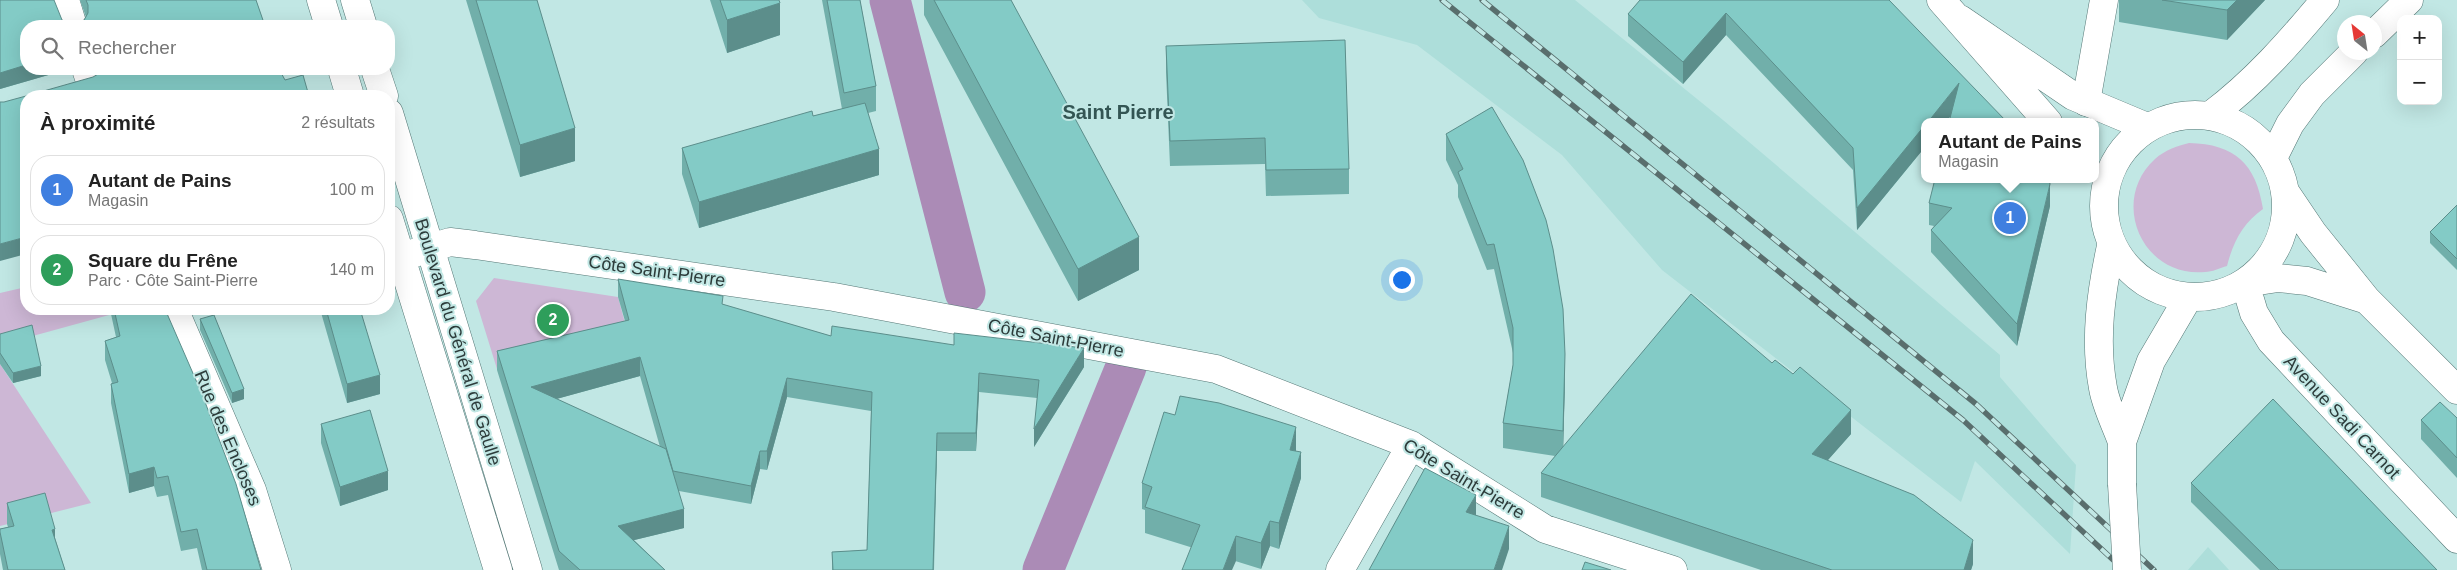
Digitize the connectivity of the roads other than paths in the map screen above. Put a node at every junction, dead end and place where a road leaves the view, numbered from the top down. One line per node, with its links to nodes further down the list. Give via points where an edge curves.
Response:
1 (66, 0): 8 (street)
2 (321, 0): 9 (street)
3 (355, 0): 10 (street)
4 (2104, 0): 19 (street)
5 (2326, 0): 20 (street, via 2283,50 2238,94)
6 (2409, 0): 11 (street)
7 (1951, 10): 19 (street, via 2072,96); 21 (street)
8 (72, 20)
9 (327, 20)
10 (361, 20)
11 (2382, 26)
12 (2346, 60): 24 (street, via 2312,94 2290,124)
13 (344, 75): 17 (street)
14 (378, 75): 18 (street)
15 (90, 81): 16 (street)
16 (63, 86)
17 (348, 90)
18 (382, 90)
19 (2086, 102): 22 (street)
20 (2211, 115): 22 (street, via 2189,114); 24 (street, via 2235,124 2257,138)
21 (2045, 118)
22 (2147, 127): 25 (street, via 2122,151)
23 (395, 133): 29 (street, Boulevard du Général de Gaulle)
24 (2273, 158): 26 (street)
25 (2100, 183): 28 (street, via 2105,225)
26 (2286, 193): 31 (street, via 2286,219 2279,244 2264,266); 33 (street)
27 (395, 238): 30 (street, Boulevard du Général de Gaulle)
28 (2112, 246): 32 (street, via 2125,266 2142,282 2164,293); 36 (street, via 2098,328 2102,388)
29 (429, 248): 30 (street, Côte Saint-Pierre); 37 (street, Côte Saint-Pierre, via 450,242 476,245 834,297 1216,369); 41 (street, Boulevard du Général de Gaulle)
30 (401, 257): 40 (street, Boulevard du Général de Gaulle)
31 (2245, 283): 32 (street, via 2224,293); 33 (street, via 2278,278 2306,281); 38 (street, Avenue Sadi Carnot, via 2254,313 2271,341)
32 (2188, 298): 36 (street, via 2151,361)
33 (2366, 300): 35 (street)
34 (177, 315): 39 (street, Rue des Encloses, via 252,490)
35 (2457, 390)
36 (2122, 442): 44 (street, bridge)
37 (1411, 445): 42 (street); 43 (street, Côte Saint-Pierre, via 1546,529)
38 (2457, 540)
39 (277, 570)
40 (498, 570)
41 (528, 570)
42 (1340, 570)
43 (1673, 570)
44 (2127, 570)

